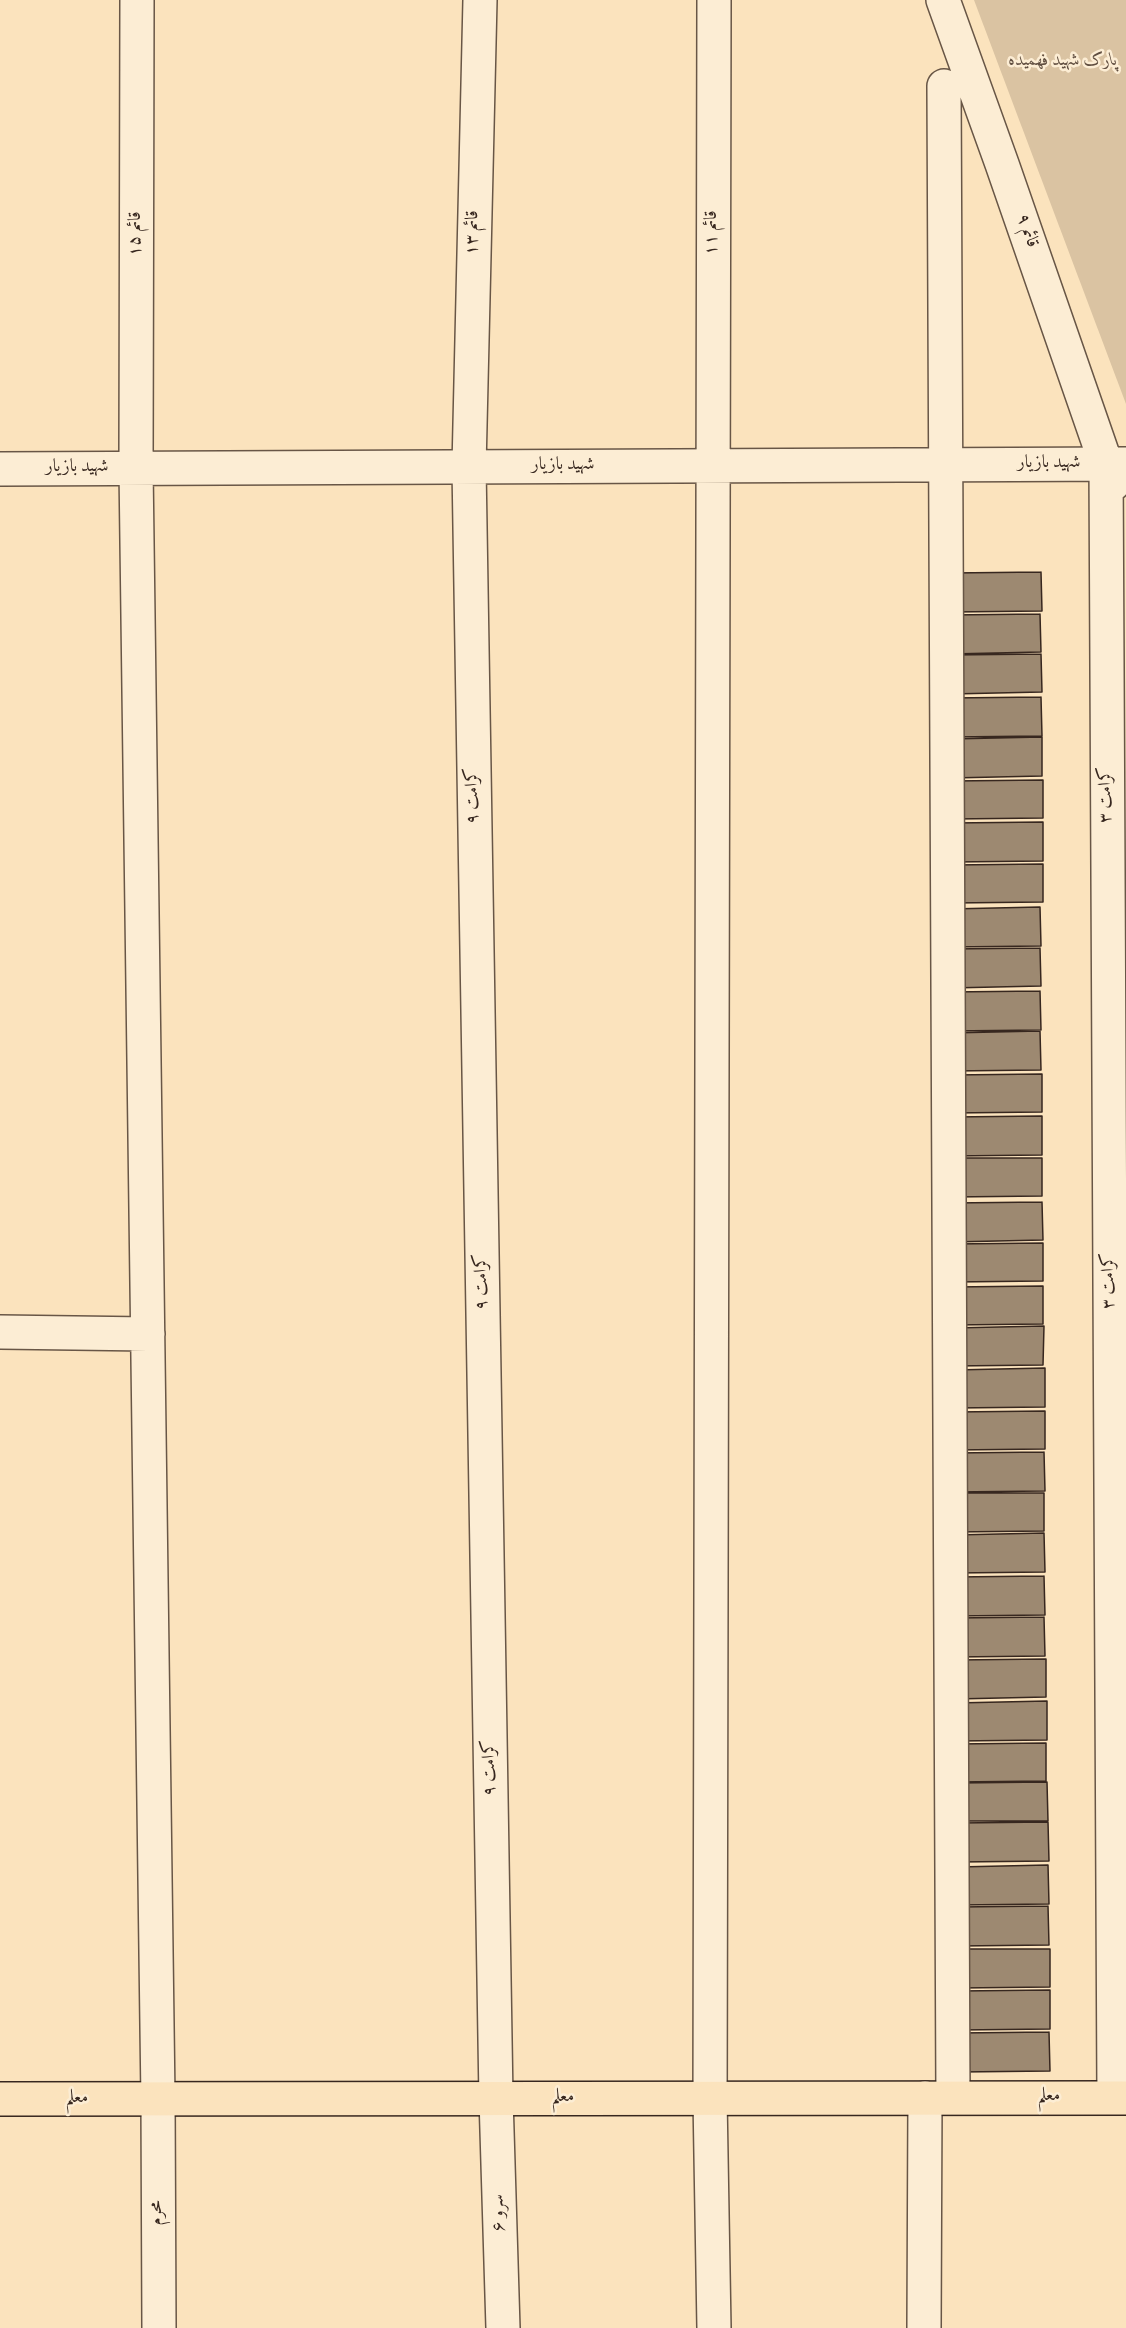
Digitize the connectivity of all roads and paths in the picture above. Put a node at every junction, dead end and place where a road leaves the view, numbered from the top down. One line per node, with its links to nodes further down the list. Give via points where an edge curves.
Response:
1 (137, 0): 10 (street, قائم ۱۵)
2 (480, 0): 8 (street, قائم ۱۳)
3 (714, 0): 9 (street, قائم ۱۱)
4 (943, 0): 7 (street, قائم ۹)
5 (944, 86): 6 (street)
6 (946, 464): 7 (street, شهید بازیار); 9 (street, شهید بازیار); 19 (street)
7 (1116, 464): 12 (street, قائم ۹); 14 (street, کرامت ۳)
8 (469, 466): 9 (street, شهید بازیار); 10 (street, شهید بازیار); 17 (street, کرامت ۹)
9 (712, 466): 18 (street, قائم ۱۱)
10 (136, 468): 11 (street, شهید بازیار); 15 (street, قائم ۱۵)
11 (0, 469)
12 (1126, 516)
13 (0, 1332): 15 (street)
14 (1121, 1332): 16 (street, کرامت ۳)
15 (148, 1334): 22 (street, محرم)
16 (1120, 1904): 20 (street, کرامت ۳)
17 (496, 2098): 18 (main road, معلم); 22 (main road, معلم); 24 (street, سرو ۶)
18 (710, 2098): 19 (main road, معلم); 25 (street, قائم ۱۱)
19 (939, 2098): 20 (main road, معلم); 26 (street)
20 (1120, 2098)
21 (0, 2099): 22 (main road, معلم)
22 (158, 2099): 23 (street, محرم)
23 (159, 2328)
24 (503, 2328)
25 (714, 2328)
26 (924, 2328)

